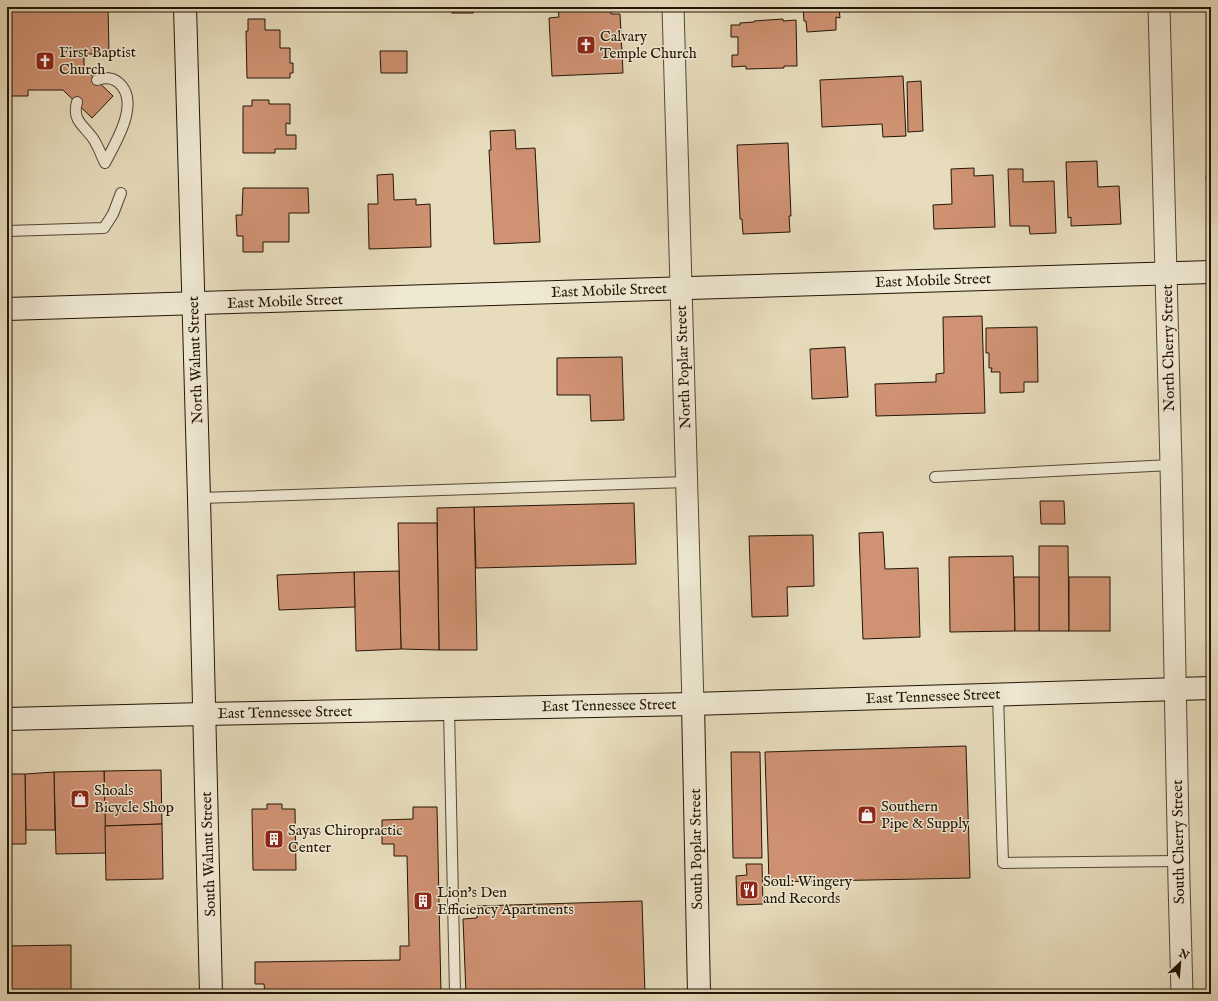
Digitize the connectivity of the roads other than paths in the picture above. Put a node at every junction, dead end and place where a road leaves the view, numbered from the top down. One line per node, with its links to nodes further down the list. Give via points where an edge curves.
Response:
1 (185, 7): 11 (street, North Walnut Street)
2 (673, 7): 10 (street, North Poplar Street)
3 (1159, 7): 9 (street, North Cherry Street)
4 (97, 80): 5 (lane, via 105,77 116,80 124,88 128,100 127,114 105,163 93,138 77,119)
5 (77, 102)
6 (121, 193): 7 (lane, via 114,214 104,228)
7 (7, 231)
8 (1211, 272): 9 (street, East Mobile Street)
9 (1166, 273): 10 (street, East Mobile Street); 13 (street, North Cherry Street)
10 (681, 288): 11 (street, East Mobile Street); 15 (street, North Poplar Street)
11 (193, 304): 12 (street, East Mobile Street); 16 (street, North Walnut Street)
12 (7, 309)
13 (1171, 465): 14 (lane); 18 (street, North Cherry Street)
14 (935, 477)
15 (686, 482): 16 (lane); 20 (street, North Poplar Street)
16 (199, 498): 22 (street, North Walnut Street)
17 (1211, 688): 18 (street, East Tennessee Street)
18 (1175, 689): 19 (street, East Tennessee Street); 24 (street, South Cherry Street)
19 (998, 694): 20 (street, East Tennessee Street); 24 (lane, via 1003,863)
20 (693, 704): 21 (street, East Tennessee Street); 27 (street, South Poplar Street)
21 (449, 709): 22 (street, East Tennessee Street); 26 (lane)
22 (204, 714): 23 (street, East Tennessee Street); 25 (street, South Walnut Street)
23 (7, 719)
24 (1179, 861): 28 (street, South Cherry Street)
25 (211, 994)
26 (455, 994)
27 (699, 994)
28 (1182, 994)

